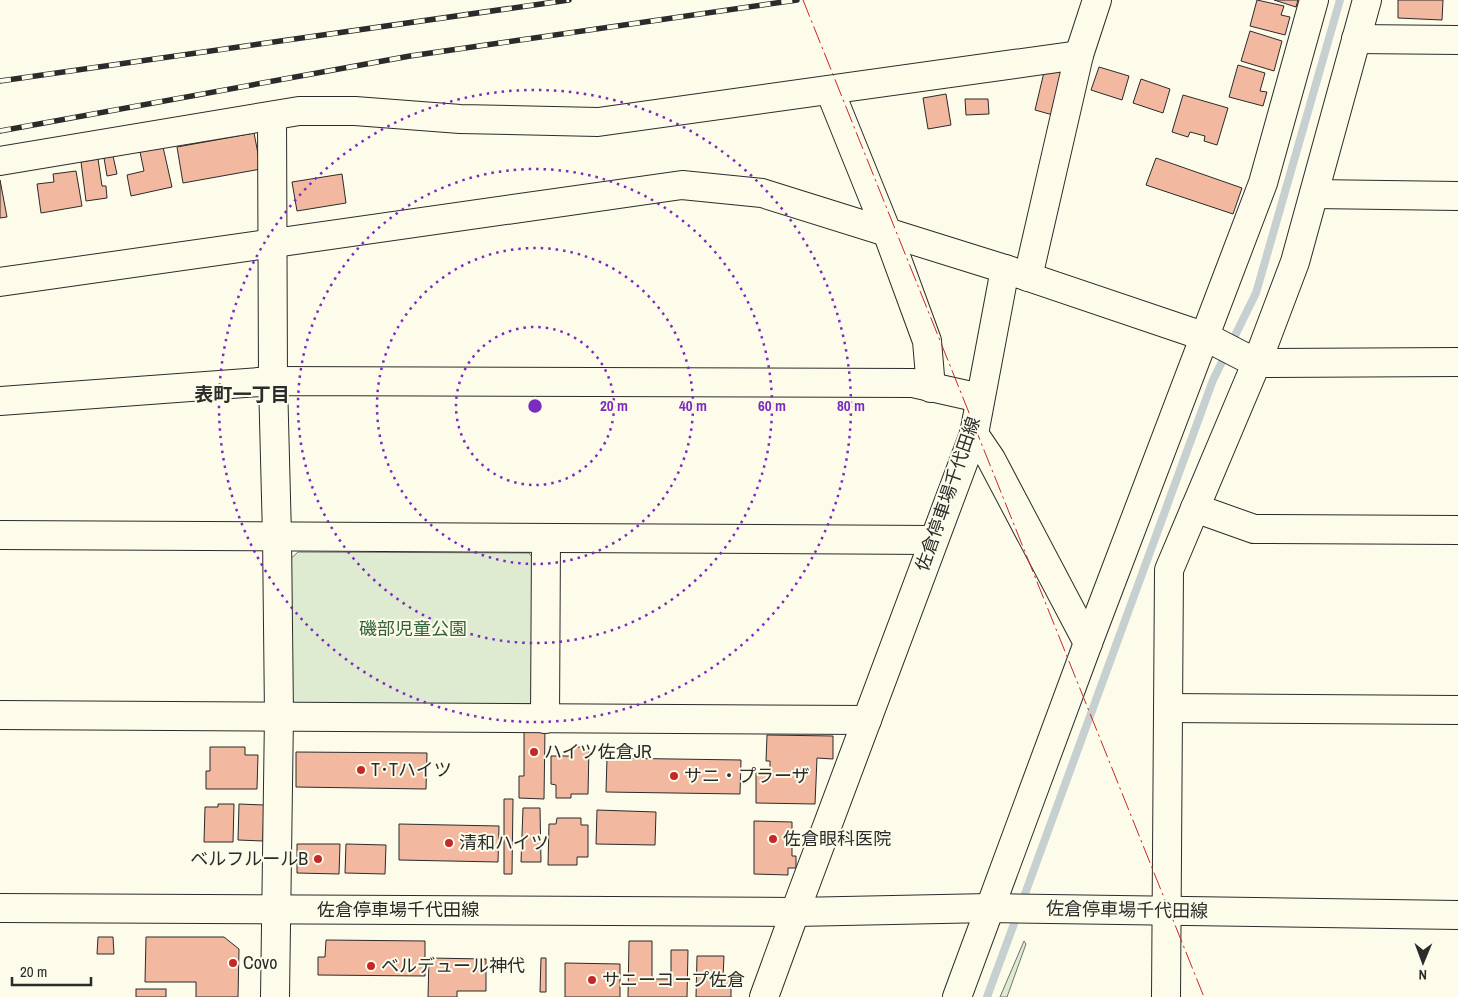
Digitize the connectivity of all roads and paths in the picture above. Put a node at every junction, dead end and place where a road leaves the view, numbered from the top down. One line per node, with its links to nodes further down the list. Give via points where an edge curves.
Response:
1 (1097, 0): 6 (street, 佐倉停車場千代田線)
2 (1314, 0): 16 (street, via 1263,183)
3 (1367, 0): 4 (street)
4 (1356, 39): 5 (street); 10 (street)
5 (1458, 40)
6 (1080, 55): 7 (street); 14 (street, 佐倉停車場千代田線)
7 (830, 91): 8 (street, via 598,122 460,119 355,111); 12 (street)
8 (272, 116): 9 (street); 13 (street)
9 (0, 160)
10 (1314, 194): 11 (street); 18 (street, via 1295,262)
11 (1458, 196)
12 (887, 232): 13 (street, via 762,193 682,185); 14 (street); 20 (street, via 926,342)
13 (273, 244): 15 (street); 19 (street)
14 (1016, 273): 16 (street); 21 (street, 佐倉停車場千代田線)
15 (0, 282)
16 (1206, 337): 18 (street); 30 (street)
17 (1458, 362): 18 (street)
18 (1256, 363): 24 (street)
19 (273, 381): 20 (street, via 913,383); 22 (street); 27 (street)
20 (931, 388): 21 (street)
21 (980, 398): 23 (street, 佐倉停車場千代田線)
22 (0, 401)
23 (974, 434): 29 (street, 佐倉停車場千代田線); 30 (street, via 991,459)
24 (1195, 508): 25 (street, via 1254,529); 31 (street, via 1170,570)
25 (1458, 530)
26 (0, 534): 27 (street)
27 (277, 536): 28 (street); 34 (street)
28 (546, 538): 29 (street); 35 (street)
29 (933, 540): 36 (street, 佐倉停車場千代田線)
30 (1088, 643): 38 (street)
31 (1169, 708): 32 (street); 40 (street)
32 (1458, 710)
33 (0, 714): 34 (street)
34 (278, 715): 35 (street); 39 (street)
35 (545, 719): 36 (street)
36 (867, 720): 41 (street, 佐倉停車場千代田線)
37 (0, 908): 39 (street, 佐倉停車場千代田線)
38 (990, 908): 40 (street, 佐倉停車場千代田線); 41 (street, 佐倉停車場千代田線); 45 (street)
39 (276, 909): 41 (street, 佐倉停車場千代田線); 43 (street)
40 (1168, 910): 42 (street, 佐倉停車場千代田線); 46 (street)
41 (795, 912): 44 (street)
42 (1458, 914)
43 (275, 997)
44 (764, 997)
45 (957, 997)
46 (1166, 997)

